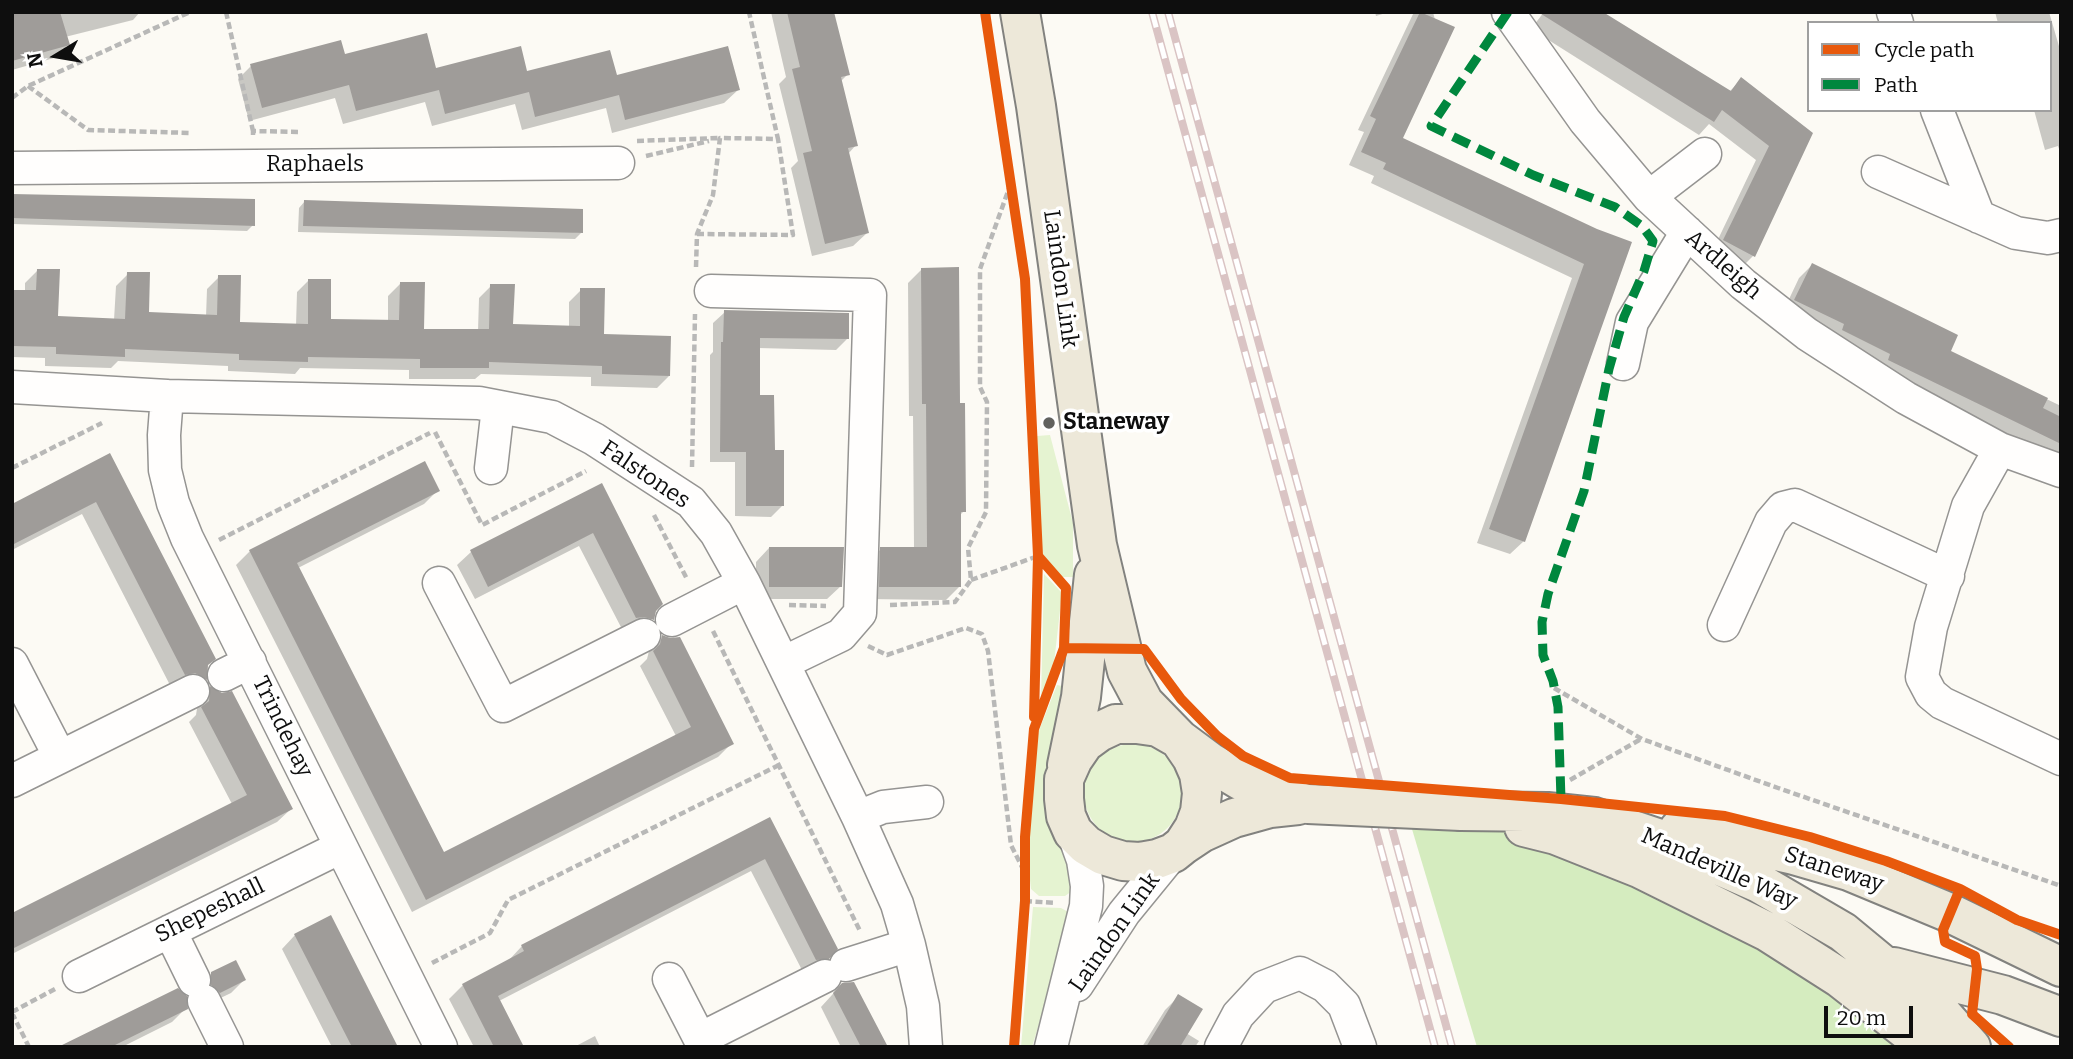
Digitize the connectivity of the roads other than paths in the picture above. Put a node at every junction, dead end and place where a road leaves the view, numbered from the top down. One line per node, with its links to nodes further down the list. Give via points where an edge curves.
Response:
1 (1020, 12): 20 (main road, Laindon Link)
2 (1508, 12): 8 (street, Ardleigh, via 1585,121)
3 (1938, 112): 9 (street)
4 (624, 152): 6 (street, Raphaels)
5 (1705, 154): 8 (street)
6 (12, 168)
7 (1878, 172): 9 (street)
8 (1649, 197): 10 (street, Ardleigh)
9 (1979, 218): 11 (street, via 2016,233 2048,238)
10 (1686, 232): 13 (street, via 1632,322); 17 (street, Ardleigh, via 1807,334 1906,398)
11 (2061, 235)
12 (701, 289): 25 (street, via 870,295 860,613 842,634)
13 (1623, 364)
14 (12, 387): 15 (street, Falstones)
15 (167, 396): 16 (street, Falstones); 39 (street, Trindehay, via 165,470 173,503 237,669)
16 (498, 407): 18 (street); 23 (street, Falstones, via 552,417 691,502 716,533)
17 (2000, 449): 19 (street, Ardleigh); 21 (street, via 1968,506)
18 (491, 468)
19 (2061, 471)
20 (1097, 545): 28 (main road, Laindon Link, via 1133,687); 31 (main road, Laindon Link, via 1080,697)
21 (1948, 576): 24 (street, via 1795,505 1783,508 1771,522); 30 (street, via 1931,627 1922,677 1931,694)
22 (439, 583): 23 (street, via 503,706)
23 (744, 583): 25 (street, Falstones)
24 (1724, 625)
25 (783, 663): 36 (street, Falstones)
26 (12, 664): 29 (street)
27 (193, 691): 29 (street)
28 (1179, 739): 31 (main road, via 1158,727 1116,724 1084,743); 34 (main road, Mandeville Way, via 1240,780); 40 (main road, via 1199,774 1202,793 1194,828)
29 (60, 757): 32 (street)
30 (2061, 759)
31 (1064, 779): 38 (main road, via 1066,816)
32 (12, 781)
33 (927, 802): 36 (street, via 883,807)
34 (1308, 804): 35 (main road, Mandeville Way, bridge); 40 (main road, Mandeville Way, via 1270,808 1217,825)
35 (1461, 811): 37 (main road, Mandeville Way); 42 (main road, Mandeville Way, via 1556,835 1615,858)
36 (858, 817): 43 (street, Falstones, via 897,904)
37 (1594, 817): 44 (main road, Mandeville Way, via 1657,838 1759,883 1843,932); 45 (main road, Staneway, via 1728,839 1849,872 1950,913)
38 (1073, 832): 40 (main road, via 1103,855 1123,861 1157,859); 48 (street, Laindon Link, via 1083,860 1086,906)
39 (341, 847): 41 (street, Shepeshall); 52 (street, Trindehay)
40 (1178, 849): 48 (street, Laindon Link, via 1124,913)
41 (170, 931): 46 (street, Shepeshall); 51 (street)
42 (1768, 932): 44 (main road); 57 (main road, Mandeville Way, via 1840,978)
43 (909, 945): 50 (street, via 848,966); 53 (street, Falstones, via 923,1006)
44 (1885, 965): 49 (main road, via 2003,995); 58 (main road, Mandeville Way, via 1941,1013)
45 (2061, 967)
46 (79, 976)
47 (669, 979): 50 (street)
48 (1060, 1013): 54 (street, Laindon Link)
49 (2061, 1017)
50 (702, 1043)
51 (227, 1047)
52 (441, 1047)
53 (926, 1047)
54 (1051, 1047)
55 (1221, 1047): 56 (street, via 1238,1015 1264,987 1300,973 1325,986 1345,1005)
56 (1360, 1047)
57 (1928, 1047)
58 (1971, 1047)

